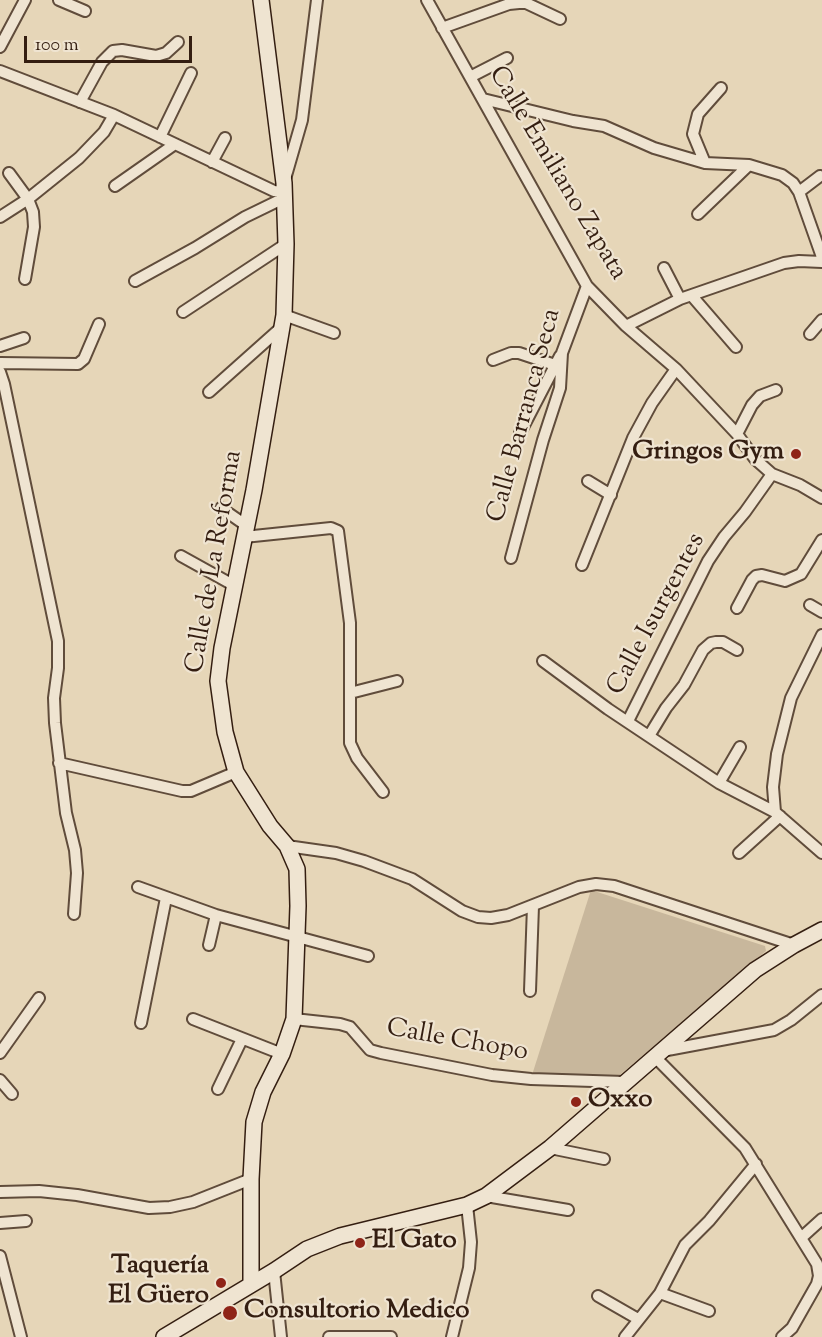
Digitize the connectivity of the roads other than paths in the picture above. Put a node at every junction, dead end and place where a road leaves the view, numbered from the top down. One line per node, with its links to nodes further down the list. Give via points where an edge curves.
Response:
1 (25, 0): 10 (street)
2 (59, 0): 6 (street)
3 (261, 0): 28 (street)
4 (317, 0): 28 (street, via 302,120)
5 (427, 0): 8 (street, Calle Emiliano Zapata)
6 (85, 11)
7 (560, 19): 8 (street, via 519,3)
8 (442, 28): 14 (street, Calle Emiliano Zapata)
9 (178, 42): 17 (street, via 156,56 113,51 102,62)
10 (0, 47)
11 (507, 58): 14 (street)
12 (0, 71): 17 (street)
13 (191, 73): 19 (street)
14 (470, 77): 16 (street, Calle Emiliano Zapata)
15 (721, 88): 23 (street, via 698,114 694,128)
16 (483, 99): 23 (street, via 604,126 654,148); 39 (street, Calle Emiliano Zapata)
17 (80, 102): 18 (street)
18 (114, 115): 19 (street); 30 (street, via 79,158)
19 (160, 137): 21 (street)
20 (225, 138): 22 (street)
21 (175, 144): 22 (street); 27 (street)
22 (212, 162): 28 (street, via 274,191)
23 (705, 163): 24 (street)
24 (749, 165): 29 (street, via 782,175); 31 (street)
25 (9, 173): 30 (street)
26 (820, 176): 29 (street)
27 (114, 186)
28 (284, 191): 33 (street, Calle de La Reforma); 38 (street)
29 (799, 192): 34 (street)
30 (28, 199): 32 (street); 37 (street, via 34,226)
31 (698, 214)
32 (0, 217)
33 (286, 244): 42 (street); 44 (street, Calle de La Reforma)
34 (822, 257)
35 (822, 262): 40 (street, via 784,263)
36 (664, 268): 41 (street)
37 (25, 279)
38 (135, 281)
39 (587, 286): 46 (street, Calle Emiliano Zapata); 52 (street, Calle Barranca Seca)
40 (692, 296): 41 (street); 51 (street)
41 (680, 299): 46 (street)
42 (183, 312)
43 (822, 320): 48 (street)
44 (284, 321): 47 (street); 59 (street); 67 (street, Calle de La Reforma)
45 (99, 324): 54 (street, via 78,364)
46 (626, 326): 56 (street, Calle Emiliano Zapata)
47 (334, 333)
48 (810, 334)
49 (24, 338): 50 (street)
50 (0, 345)
51 (736, 347)
52 (562, 353): 55 (street); 70 (street, Calle Barranca Seca, via 560,388)
53 (493, 360): 55 (street, via 519,353)
54 (0, 363)
55 (555, 365): 60 (street)
56 (676, 369): 61 (street, Calle Emiliano Zapata); 64 (street, via 633,438)
57 (0, 372): 84 (street, via 58,641 54,698)
58 (776, 390): 61 (street, via 760,396 752,405)
59 (209, 392)
60 (520, 433)
61 (737, 434): 62 (street, Calle Emiliano Zapata)
62 (772, 474): 65 (street, Calle Emiliano Zapata); 81 (street, Calle Isurgentes, via 708,561)
63 (588, 481): 64 (street)
64 (611, 495): 71 (street)
65 (822, 497)
66 (221, 508): 67 (street)
67 (246, 531): 72 (street, Calle de La Reforma); 80 (street, via 339,531 350,623)
68 (822, 540): 74 (street, via 801,574 785,581 756,576)
69 (182, 556): 72 (street)
70 (511, 558)
71 (582, 565)
72 (236, 586): 85 (street, Calle de La Reforma, via 218,681 225,732)
73 (810, 605): 75 (street)
74 (737, 608)
75 (822, 612)
76 (822, 635): 88 (street, via 791,698 773,787)
77 (737, 650): 82 (street, via 716,642 703,650)
78 (543, 661): 81 (street)
79 (397, 681): 80 (street)
80 (350, 693): 87 (street, via 352,750)
81 (628, 721): 82 (street)
82 (649, 736): 86 (street)
83 (740, 747): 86 (street)
84 (59, 763): 85 (street, via 182,791); 95 (street, via 75,850)
85 (236, 772): 89 (street, Calle de La Reforma)
86 (719, 783): 88 (street)
87 (383, 792)
88 (777, 814): 90 (street); 91 (street)
89 (287, 846): 94 (street, via 364,861 412,879 462,912 478,917 507,915); 98 (street, Calle de La Reforma, via 297,869)
90 (821, 851)
91 (739, 853)
92 (138, 887): 93 (street)
93 (166, 898): 96 (street); 107 (street)
94 (533, 906): 100 (street, via 579,887 614,886); 102 (street)
95 (74, 914)
96 (216, 915): 98 (street); 99 (street)
97 (822, 931): 100 (street)
98 (296, 937): 101 (street); 106 (street, Calle de La Reforma)
99 (209, 945)
100 (794, 945): 111 (street, via 755,970)
101 (368, 956)
102 (530, 991)
103 (822, 995): 111 (street, via 774,1030)
104 (39, 998): 109 (street)
105 (194, 1019): 108 (street)
106 (294, 1019): 110 (street, Calle de La Reforma); 113 (street, Calle Chopo, via 351,1028 370,1050 481,1073)
107 (141, 1023)
108 (242, 1039): 110 (street); 114 (street)
109 (0, 1053)
110 (282, 1054): 119 (street, Calle de La Reforma, via 263,1092 254,1122)
111 (659, 1054): 113 (street); 118 (street)
112 (0, 1080): 115 (street)
113 (624, 1082): 116 (street)
114 (218, 1089)
115 (12, 1094)
116 (550, 1148): 117 (street); 121 (street)
117 (604, 1160)
118 (756, 1164): 127 (street); 131 (street, via 685,1245)
119 (251, 1179): 120 (street, via 170,1207 149,1208 39,1191); 130 (street, Calle de La Reforma)
120 (0, 1192)
121 (486, 1197): 122 (street); 123 (street)
122 (467, 1205): 129 (street, via 340,1236 307,1249); 141 (street, via 469,1268)
123 (568, 1210)
124 (822, 1219): 127 (street)
125 (26, 1221): 126 (street)
126 (0, 1223)
127 (801, 1238): 135 (street, via 817,1264 819,1276)
128 (0, 1256): 136 (street)
129 (274, 1271): 130 (street); 138 (street)
130 (251, 1284): 137 (street)
131 (660, 1293): 133 (street); 134 (street)
132 (598, 1296): 134 (street)
133 (709, 1311)
134 (638, 1318): 142 (street)
135 (795, 1333): 143 (street)
136 (21, 1337)
137 (164, 1337)
138 (281, 1337)
139 (329, 1337): 140 (street)
140 (391, 1337)
141 (452, 1337)
142 (625, 1337)
143 (782, 1337)

